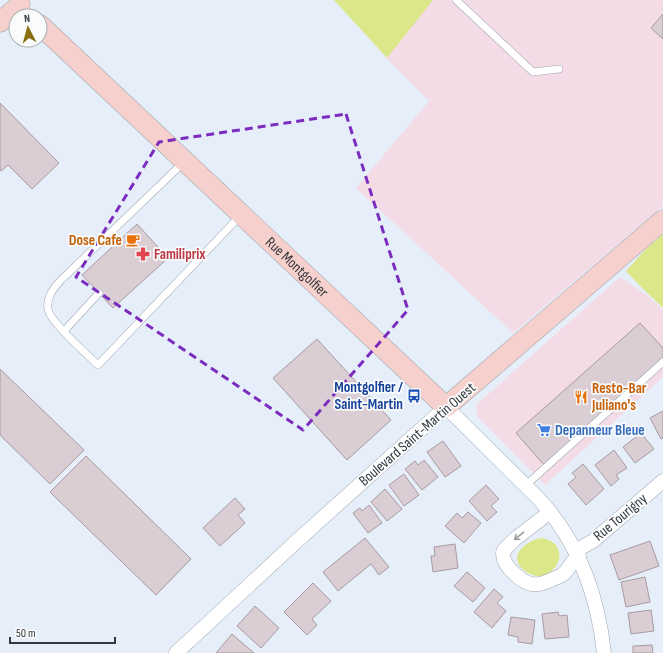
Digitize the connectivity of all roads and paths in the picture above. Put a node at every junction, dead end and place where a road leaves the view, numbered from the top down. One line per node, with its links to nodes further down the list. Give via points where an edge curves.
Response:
1 (456, 0): 5 (lane, via 533,72)
2 (22, 7): 3 (main road)
3 (0, 22)
4 (48, 33): 6 (main road, Rue Montgolfier)
5 (559, 69)
6 (185, 161): 7 (main road, Rue Montgolfier); 10 (lane, via 53,289 49,297 48,310)
7 (242, 215): 10 (lane, via 98,365); 12 (main road, Rue Montgolfier)
8 (663, 220): 12 (main road, Boulevard Saint-Martin Ouest)
9 (99, 293): 10 (lane)
10 (64, 331)
11 (663, 362): 14 (lane)
12 (446, 407): 14 (street, Rue Montgolfier); 17 (street, Boulevard Saint-Martin Ouest, via 287,549)
13 (663, 481): 16 (street, Rue Tourigny)
14 (526, 485): 15 (street, Rue Montgolfier)
15 (550, 512): 16 (street, Rue Montgolfier); 16 (street, one-way to 16, via 510,544 502,553 504,560 514,574 524,582 537,585 562,575)
16 (577, 554): 18 (street, Rue Montgolfier, via 596,606)
17 (176, 653)
18 (604, 653)

